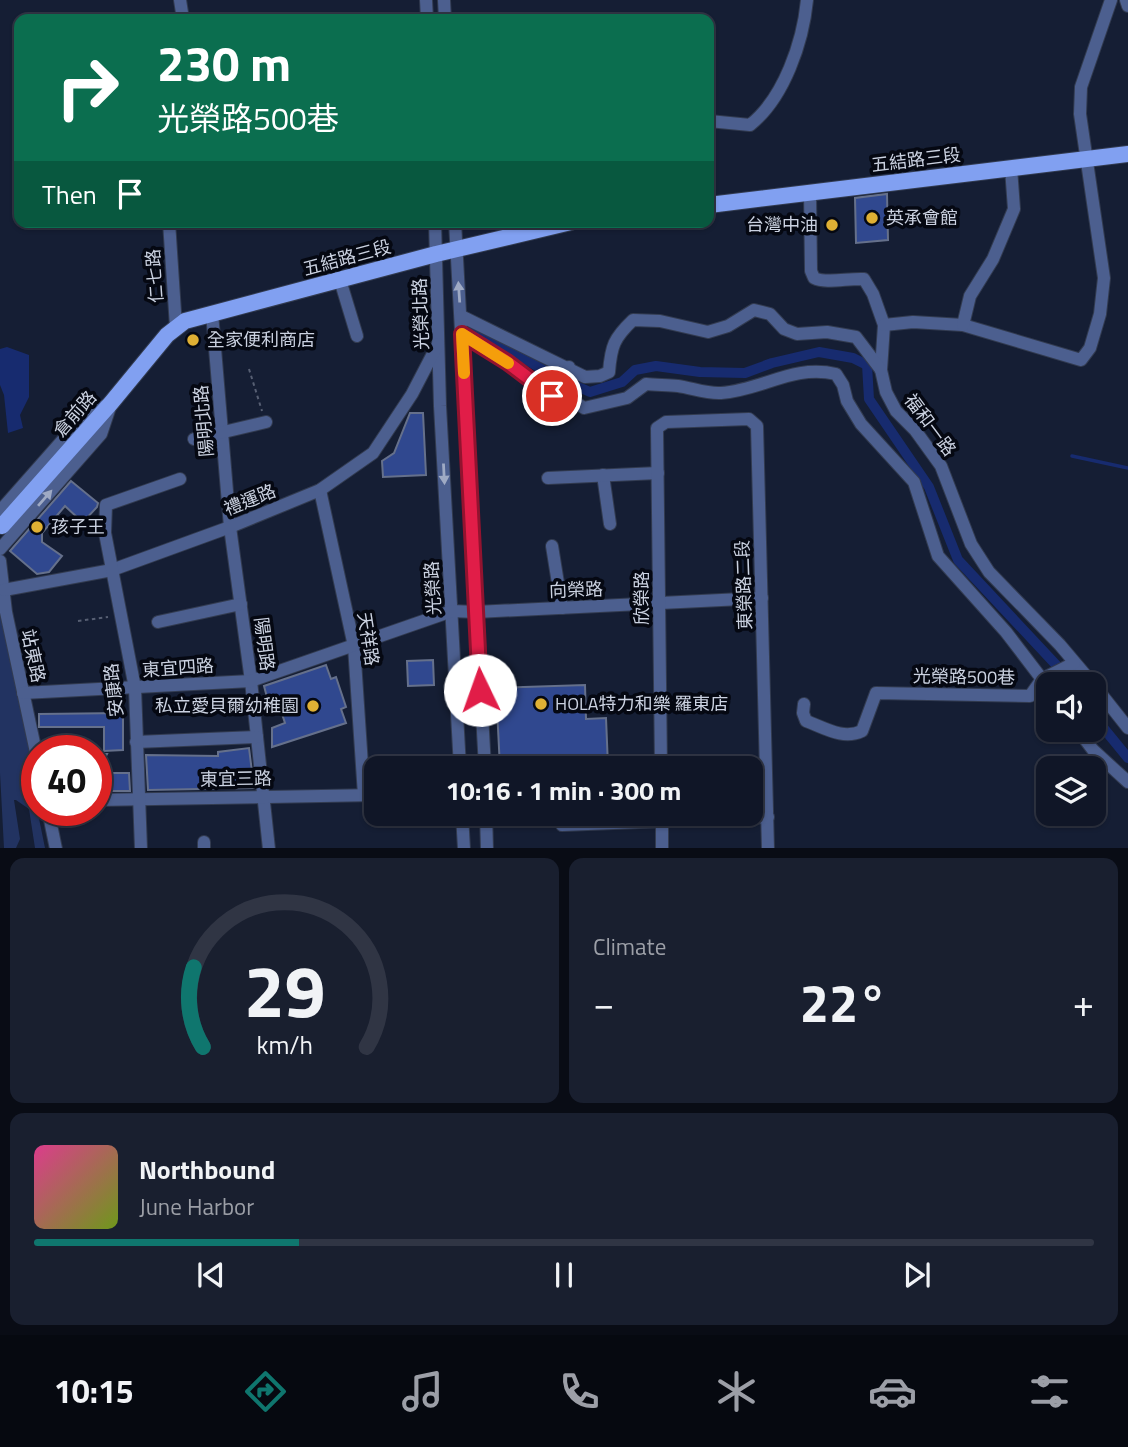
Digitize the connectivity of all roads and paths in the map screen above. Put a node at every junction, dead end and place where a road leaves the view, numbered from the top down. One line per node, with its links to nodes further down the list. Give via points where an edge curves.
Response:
1 (807, 0): 5 (street, via 796,54 769,107 750,125)
2 (1111, 0): 7 (street, via 1081,87)
3 (1126, 0): 4 (street)
4 (1128, 6)
5 (714, 121)
6 (1128, 154): 7 (main road, 五結路三段)
7 (1087, 159): 8 (main road, 五結路三段); 21 (street, via 1104,278 1090,348 1081,360)
8 (1011, 168): 9 (main road, 五結路三段); 21 (street, via 1014,209 993,259 970,296)
9 (810, 192): 10 (main road, 五結路三段); 20 (street, 福和一路, via 814,278 821,282 864,279)
10 (714, 204)
11 (169, 228): 22 (street, 仁七路)
12 (435, 228): 16 (street, 光榮北路)
13 (455, 228): 15 (street)
14 (542, 228): 15 (main road, 五結路三段)
15 (456, 249): 16 (main road, 五結路三段); 19 (street, one-way to 15)
16 (436, 254): 17 (main road, 五結路三段); 25 (street, 光榮北路)
17 (340, 280): 18 (main road, 五結路三段); 24 (street)
18 (212, 313): 22 (main road, 五結路三段); 34 (street, 陽明北路)
19 (461, 316): 23 (street); 26 (street)
20 (884, 325): 21 (street); 28 (street, 福和一路)
21 (963, 325)
22 (176, 327): 30 (main road, 倉前路)
23 (462, 334): 29 (street); 54 (street)
24 (357, 336)
25 (439, 340): 31 (street, 光榮北路); 40 (street, 禮運路, via 412,394 373,453)
26 (569, 368): 28 (street, via 585,377 610,372 610,348 633,320 708,332 754,310 770,314 784,329 797,334 828,332 856,337); 29 (street)
27 (249, 369): 32 (path)
28 (881, 370): 59 (street, 福和一路, via 896,411 941,466 971,544 989,572)
29 (552, 396): 60 (street, via 569,398 584,408 627,398 646,384 717,394 748,390 789,373 836,373 861,424 914,482 938,556)
30 (111, 403): 41 (main road, 倉前路); 45 (street, one-way to 30, via 101,433)
31 (440, 406): 53 (street, 光榮路, one-way to 53)
32 (266, 422): 34 (street)
33 (657, 428): 36 (street, 欣榮路); 49 (street, 東榮路二段, via 666,422 749,419 757,426)
34 (222, 433): 35 (street); 43 (street, 陽明北路)
35 (194, 439)
36 (658, 473): 37 (street); 51 (street, 欣榮路)
37 (603, 475): 38 (street); 42 (street)
38 (548, 478)
39 (180, 479): 47 (street, 安康路, via 106,505 105,533)
40 (320, 490): 43 (street, 禮運路); 58 (street, 天祥路)
41 (1, 518)
42 (610, 524)
43 (230, 527): 47 (street, 禮運路); 50 (street, 陽明路)
44 (552, 546): 52 (street)
45 (0, 549)
46 (0, 561): 48 (street, 站東路)
47 (112, 570): 48 (street, 禮運路); 55 (street, 安康路)
48 (4, 590): 66 (street, 站東路)
49 (762, 598): 51 (street, 向榮路); 84 (street, 東榮路二段)
50 (241, 604): 57 (street); 63 (street, 陽明路)
51 (660, 604): 52 (street, 向榮路); 77 (street, 欣榮路)
52 (562, 608): 54 (street, 向榮路)
53 (452, 611): 54 (street, 向榮路); 58 (street, 東宜四路); 75 (street, 光榮路)
54 (476, 612): 76 (street)
55 (121, 616): 56 (path); 64 (street, 安康路)
56 (78, 621)
57 (158, 622)
58 (354, 646): 63 (street, 東宜四路); 74 (street, 天祥路)
59 (1074, 663): 61 (street); 62 (street, 福和一路)
60 (1037, 672)
61 (1061, 672)
62 (1082, 672)
63 (251, 681): 64 (street, 東宜四路); 71 (street, 陽明路)
64 (135, 688): 66 (street, 東宜四路); 72 (street, 安康路)
65 (1036, 691): 68 (street, 光榮路500巷, via 1030,696 876,693 862,731 854,735 841,735 806,721)
66 (23, 693): 70 (street, 站東路)
67 (1106, 701): 69 (street, 福和一路)
68 (804, 704)
69 (1128, 728)
70 (32, 735)
71 (257, 737): 72 (street); 80 (street, 陽明路)
72 (136, 742): 81 (street, 安康路)
73 (1087, 742): 78 (street)
74 (366, 756)
75 (459, 756)
76 (484, 756)
77 (661, 756)
78 (1128, 782)
79 (364, 795): 80 (street, 東宜三路)
80 (263, 796): 81 (street, 東宜三路); 91 (street, 陽明路)
81 (138, 798): 82 (street, 東宜三路); 90 (street, 安康路)
82 (112, 799)
83 (763, 817): 84 (street)
84 (768, 817): 95 (street, 東榮路二段)
85 (51, 826): 89 (street)
86 (463, 826): 92 (street)
87 (487, 826): 93 (street)
88 (662, 826): 94 (street)
89 (56, 848)
90 (141, 848)
91 (269, 848)
92 (464, 848)
93 (488, 848)
94 (662, 848)
95 (768, 848)

